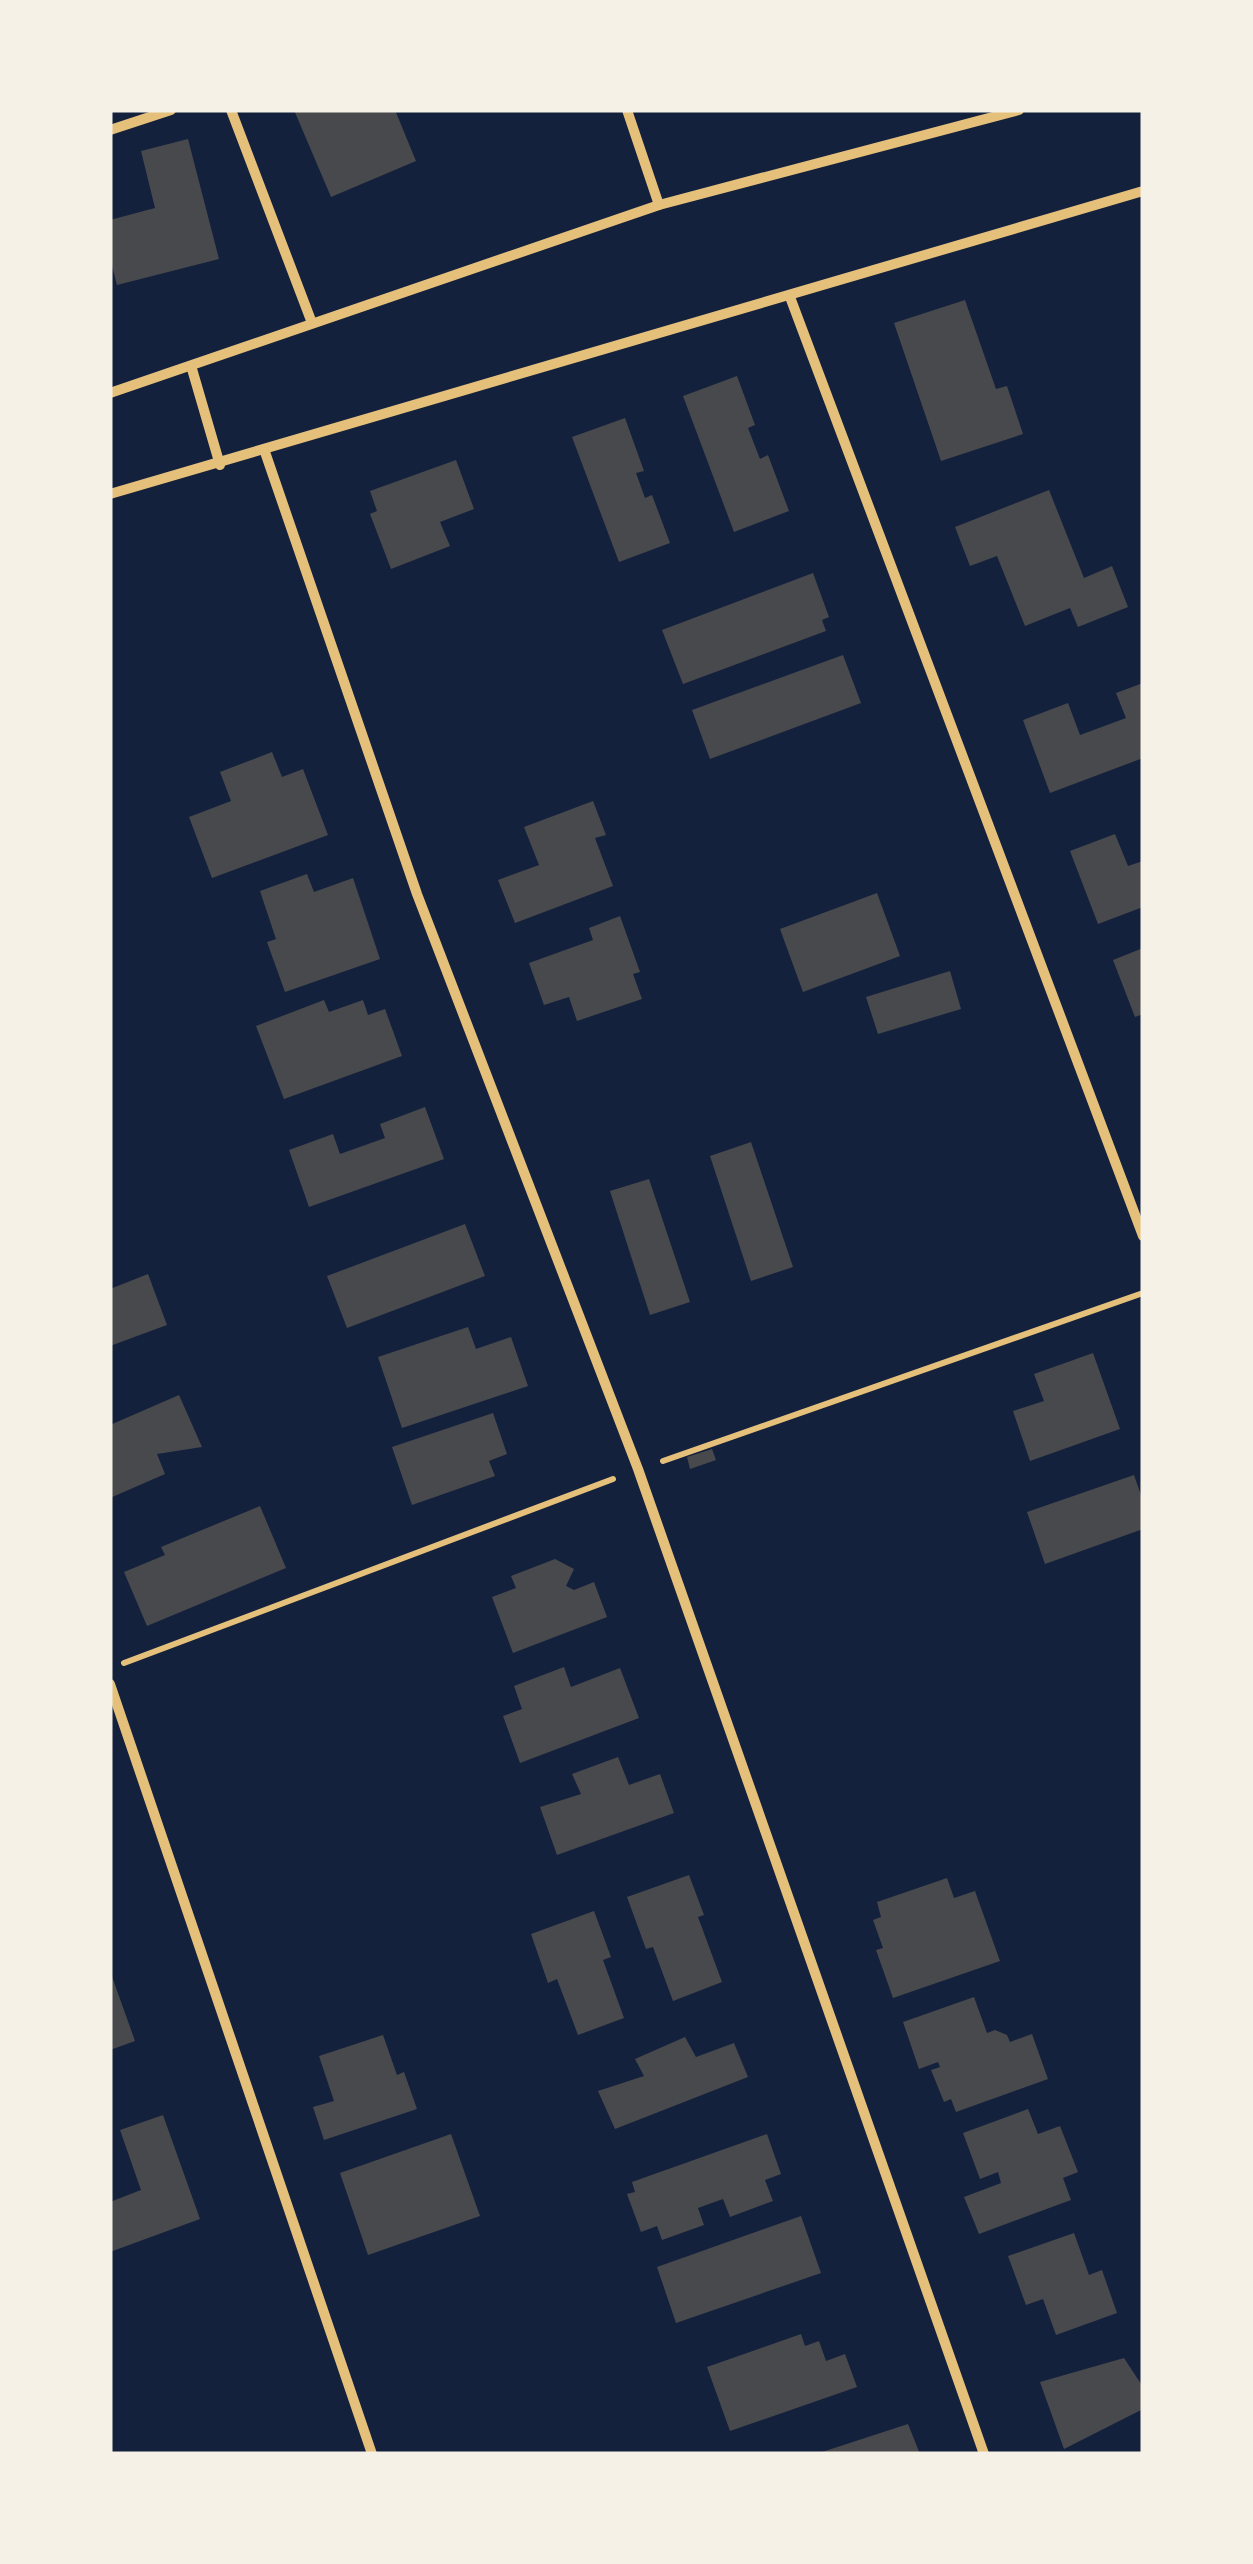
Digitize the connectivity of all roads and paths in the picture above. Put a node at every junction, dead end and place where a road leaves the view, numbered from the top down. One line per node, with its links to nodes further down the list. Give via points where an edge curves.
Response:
1 (172, 110): 5 (street)
2 (231, 110): 9 (street)
3 (627, 110): 7 (street)
4 (1019, 110): 7 (street)
5 (110, 130)
6 (1143, 192): 8 (street)
7 (659, 205): 9 (street)
8 (790, 297): 12 (street); 15 (street)
9 (312, 323): 10 (street)
10 (192, 369): 11 (street); 13 (street)
11 (110, 393)
12 (265, 452): 13 (street); 17 (street, via 418,894)
13 (220, 464): 14 (street)
14 (110, 494)
15 (1143, 1236)
16 (1143, 1293): 17 (path)
17 (638, 1469): 18 (path); 21 (street)
18 (110, 1668)
19 (110, 1684): 20 (street)
20 (372, 2454)
21 (984, 2454)

